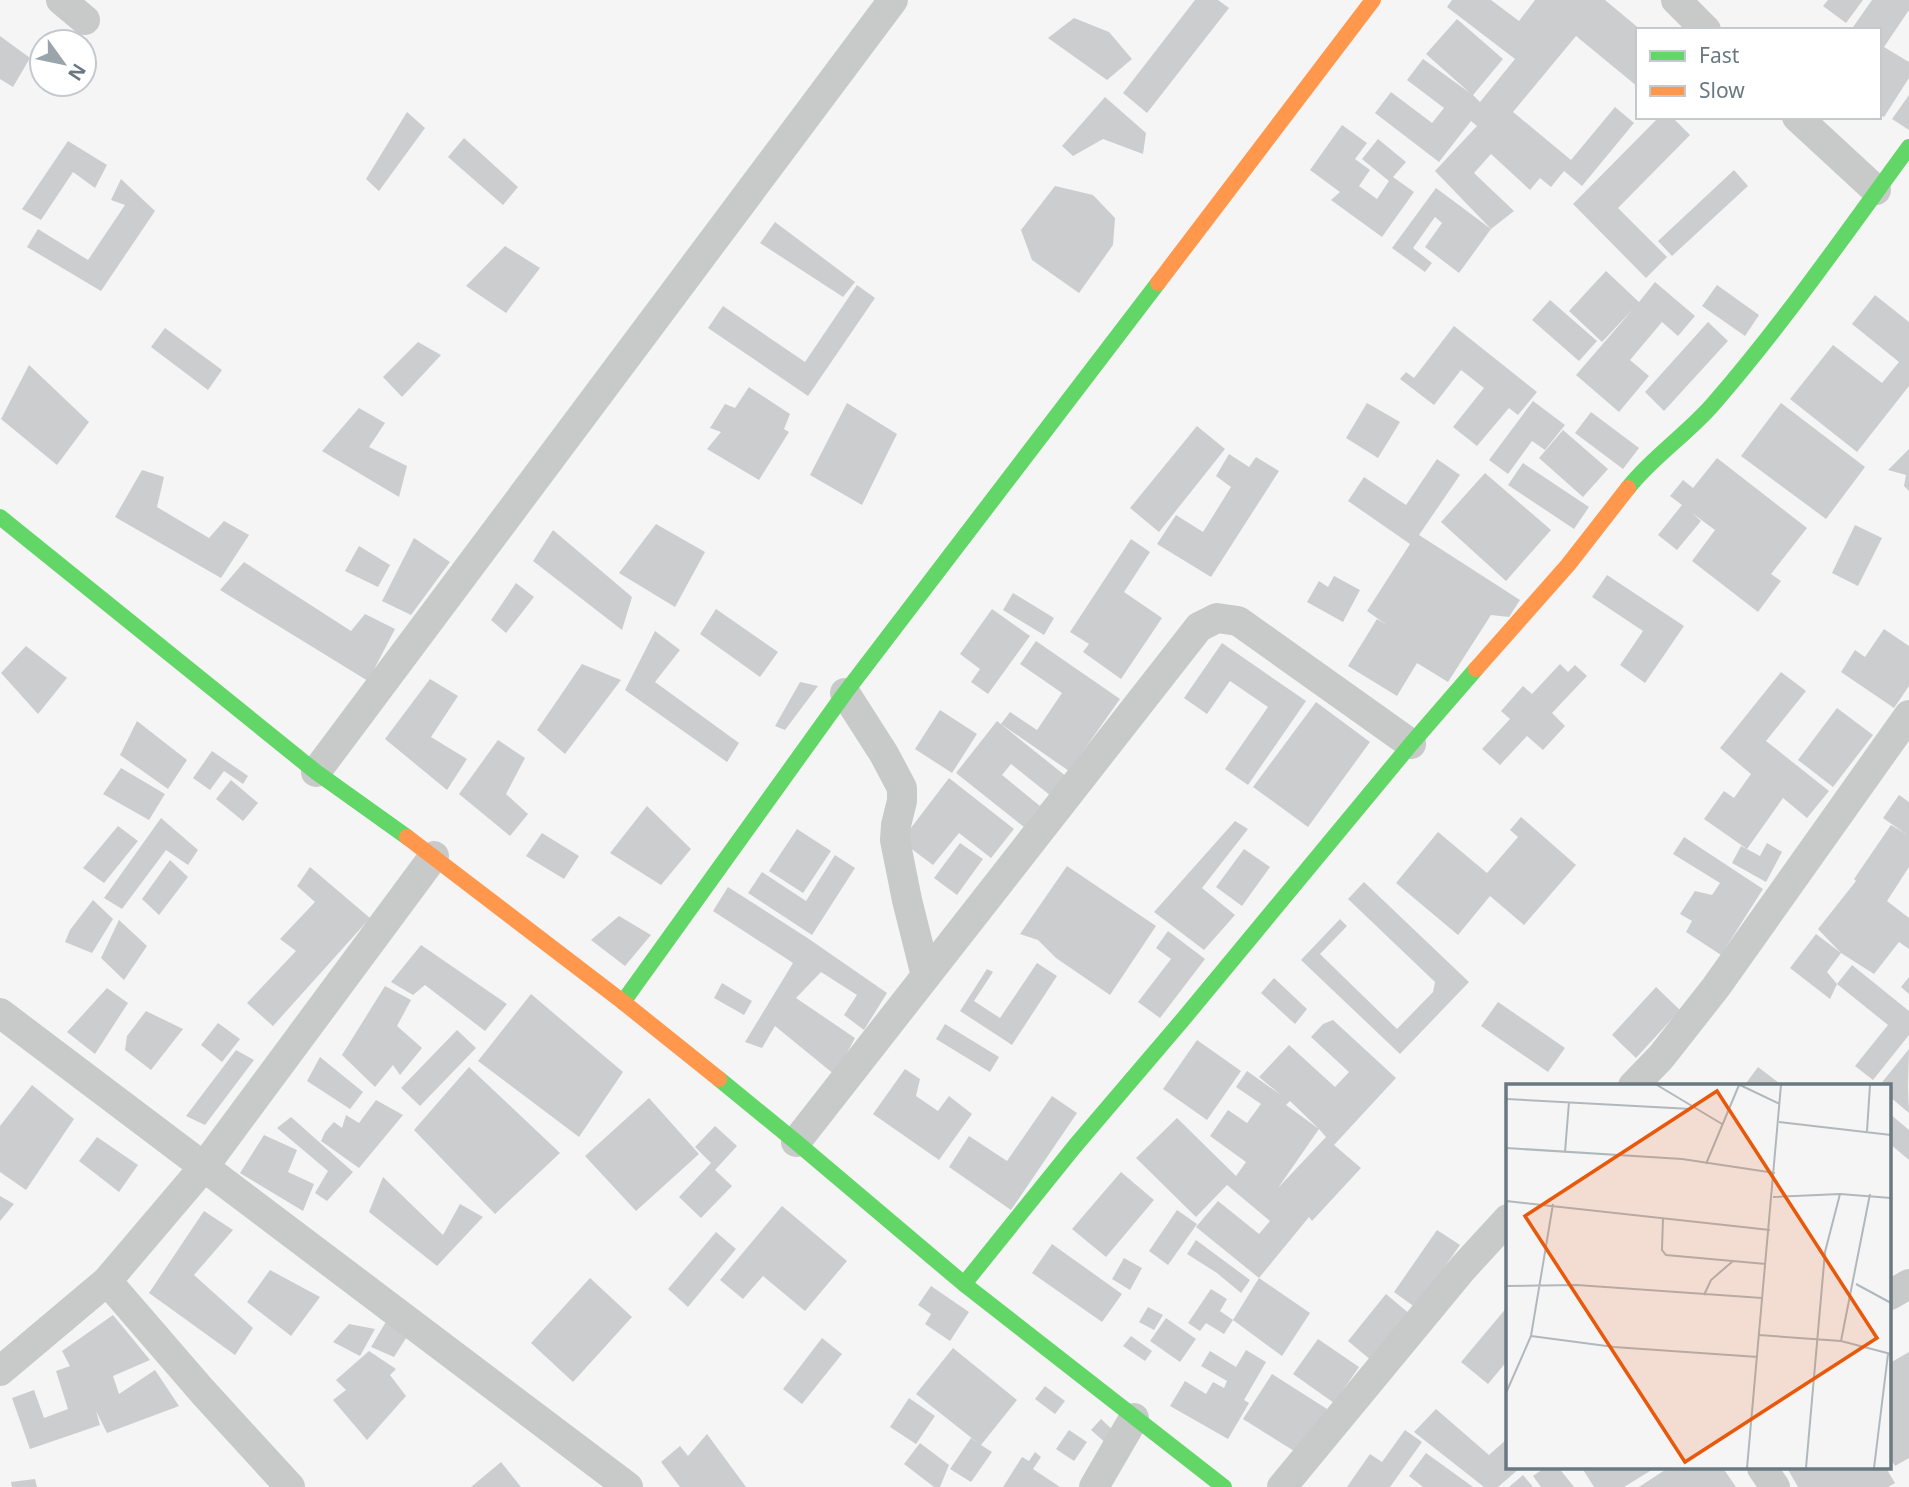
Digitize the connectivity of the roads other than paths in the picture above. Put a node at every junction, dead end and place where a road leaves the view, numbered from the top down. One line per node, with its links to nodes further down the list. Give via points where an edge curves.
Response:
1 (61, 0): 5 (street)
2 (893, 0): 14 (street)
3 (1373, 0): 11 (street)
4 (1676, 0): 6 (street)
5 (85, 20)
6 (1704, 28)
7 (1799, 119): 9 (street)
8 (1909, 147): 9 (street)
9 (1876, 191): 13 (street, via 1728,387 1639,474 1568,565)
10 (0, 517): 14 (street)
11 (845, 693): 16 (street, via 902,788 895,840); 17 (street)
12 (1909, 715): 19 (street, via 1716,987)
13 (1411, 744): 16 (street, via 1238,621 1216,618 1199,627 1168,664); 24 (street)
14 (316, 772): 15 (street)
15 (434, 856): 17 (street); 21 (street)
16 (926, 976): 20 (street)
17 (623, 1002): 20 (street)
18 (0, 1013): 21 (street)
19 (1635, 1084)
20 (796, 1143): 24 (street)
21 (203, 1168): 23 (street); 29 (street)
22 (1506, 1221): 32 (street)
23 (107, 1281): 25 (street); 28 (street)
24 (964, 1284): 26 (street)
25 (0, 1371)
26 (1134, 1418): 30 (street); 31 (street)
27 (1763, 1470): 33 (street)
28 (290, 1487)
29 (628, 1487)
30 (1094, 1487)
31 (1224, 1487)
32 (1282, 1487)
33 (1775, 1487)

